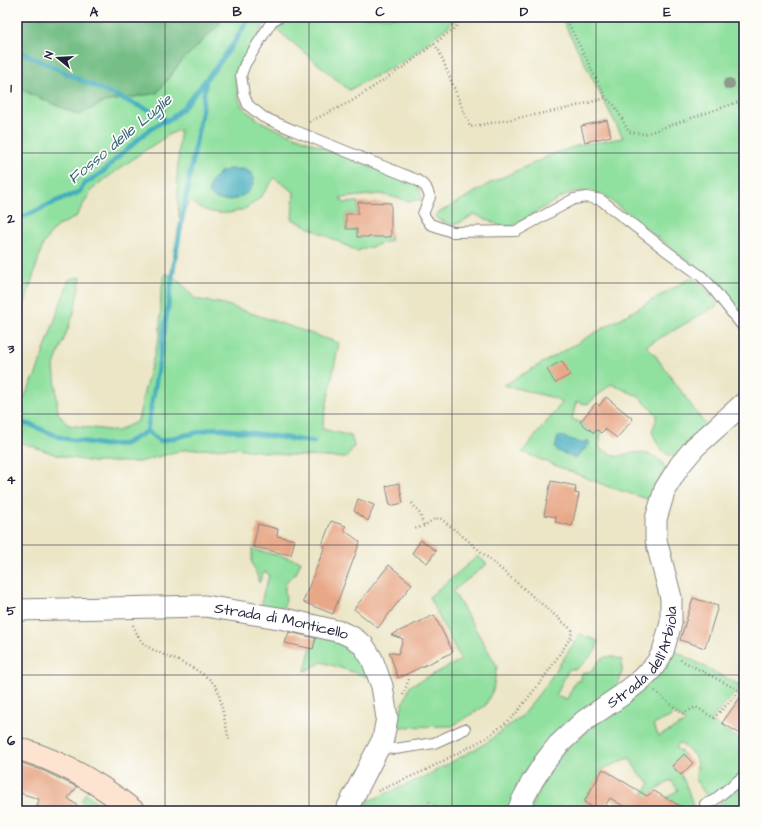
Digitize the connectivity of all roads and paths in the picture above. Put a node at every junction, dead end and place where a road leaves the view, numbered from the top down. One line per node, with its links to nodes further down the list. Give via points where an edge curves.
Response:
1 (279, 17): 7 (lane, via 272,21 245,64 241,75 248,104 263,117)
2 (463, 17): 4 (path, via 456,27)
3 (565, 17): 5 (path)
4 (434, 44): 5 (path, via 470,127); 7 (path, via 352,101)
5 (606, 98): 6 (path, via 615,106 629,132 645,134)
6 (744, 100)
7 (293, 130): 8 (lane, via 417,180 426,187 430,197 424,214 430,224 452,232 516,231 574,199 587,196 601,200 701,276)
8 (744, 328)
9 (744, 403): 15 (street, Strada dell'Arbiola, via 695,447 664,489 656,519 656,540 671,598 671,624)
10 (412, 503): 11 (path, via 420,514)
11 (424, 526): 12 (path); 24 (path, via 440,518 572,630 571,637 513,717 486,738 426,770)
12 (414, 529)
13 (123, 607): 14 (street, Strada di Monticello); 20 (path, via 141,641 150,648 185,664 215,684); 21 (street, Strada di Monticello, via 205,606 285,619 352,637 363,645 372,659 382,686 386,718 383,739)
14 (17, 610)
15 (659, 659): 17 (street, Strada dell'Arbiola); 17 (path, via 674,657 740,691 714,718 696,707 682,714)
16 (409, 679): 18 (path)
17 (642, 679): 28 (street, Strada dell'Arbiola, via 584,721 558,745 532,782)
18 (406, 687)
19 (465, 729): 21 (lane, via 434,743 394,748)
20 (228, 740)
21 (378, 747): 27 (street, Strada di Monticello)
22 (17, 748): 26 (main road, via 88,778)
23 (744, 776): 25 (lane, via 714,801)
24 (377, 791)
25 (705, 804)
26 (134, 811)
27 (346, 811)
28 (518, 811)

